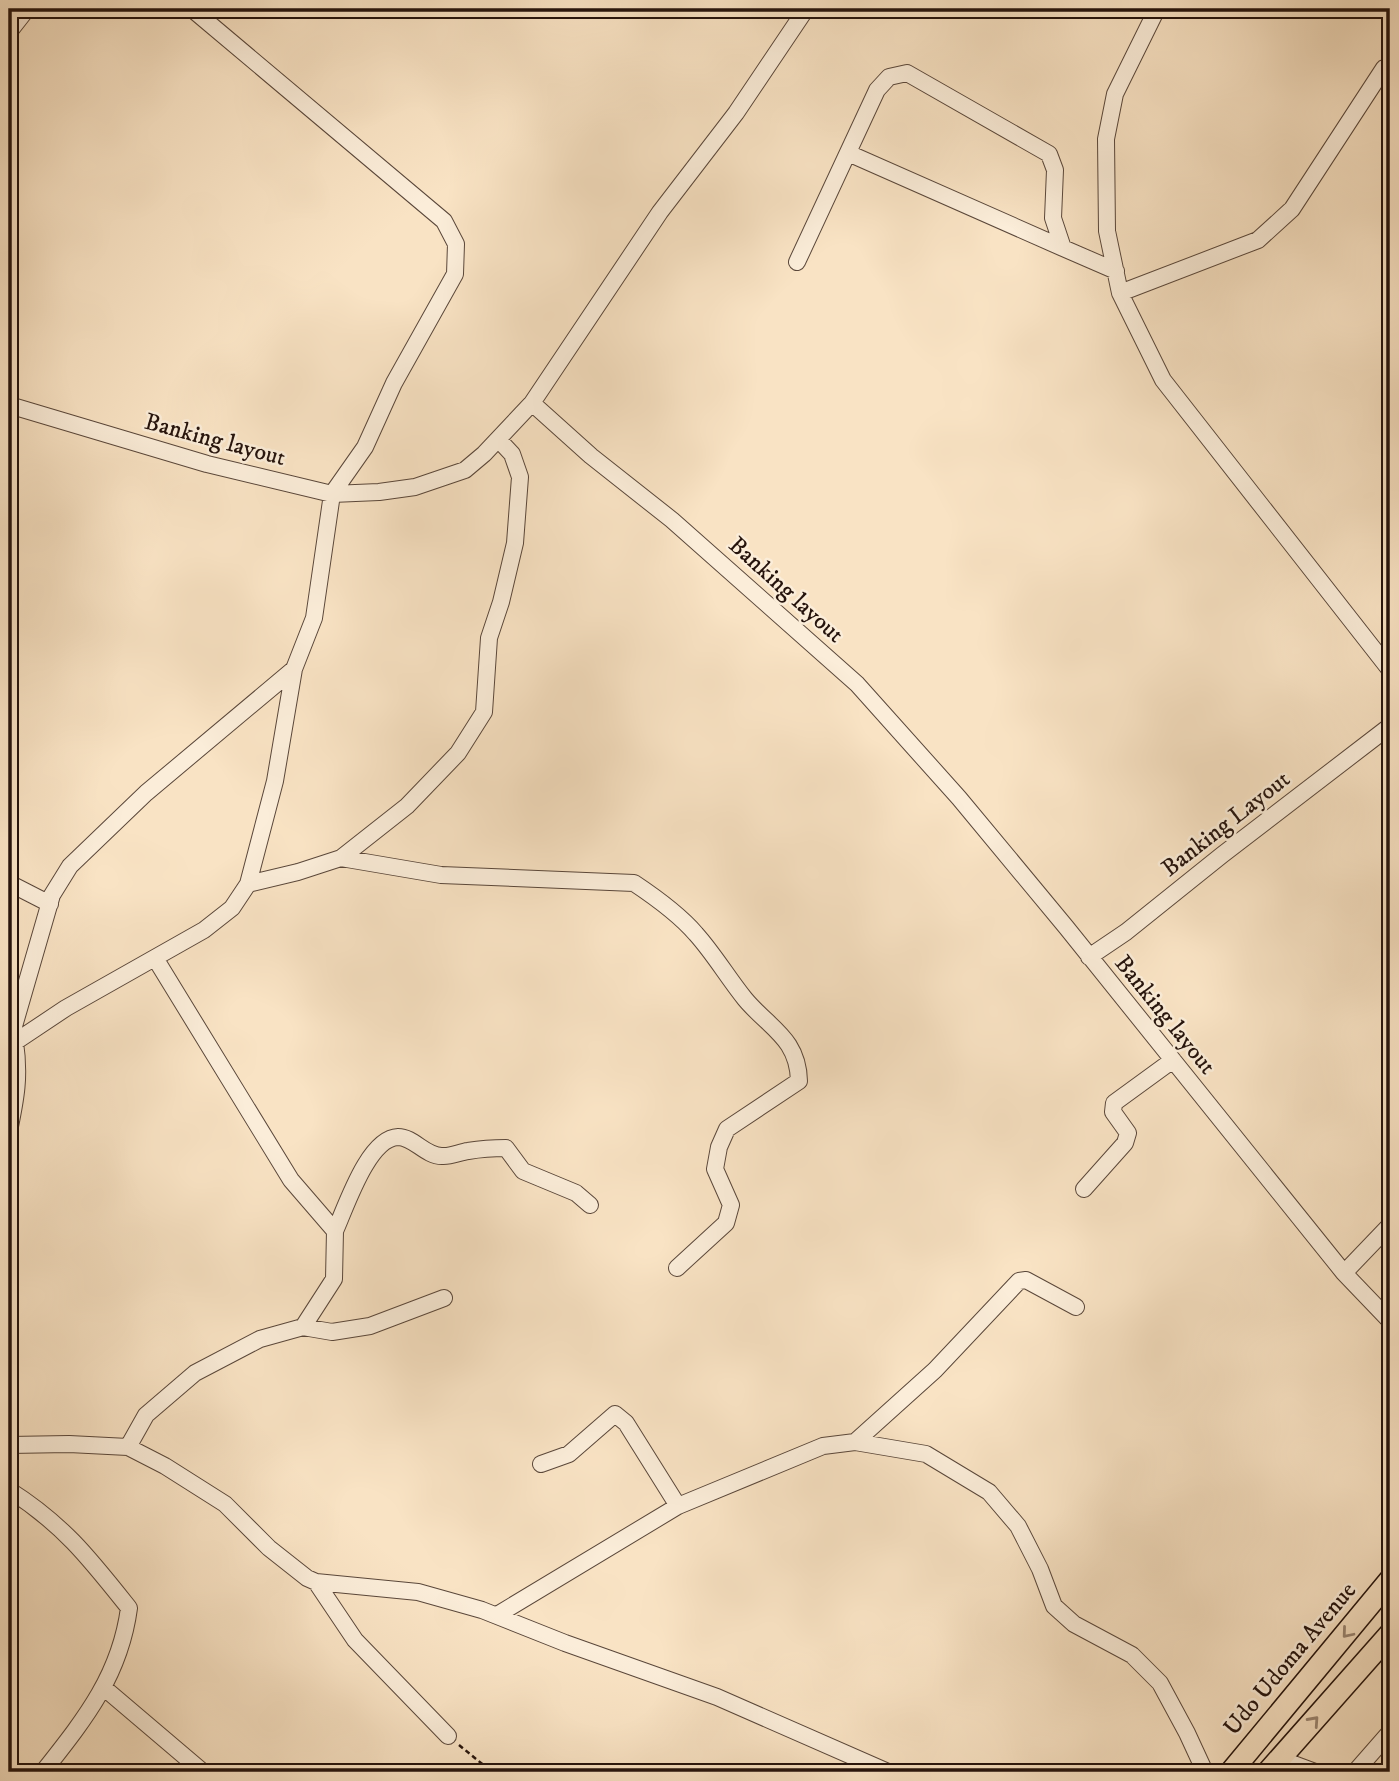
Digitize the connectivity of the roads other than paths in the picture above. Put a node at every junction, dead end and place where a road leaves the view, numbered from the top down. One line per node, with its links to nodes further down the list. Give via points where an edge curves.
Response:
1 (27, 9): 5 (street)
2 (192, 9): 15 (street, via 444,221 456,244 455,274 394,383 365,447)
3 (806, 9): 12 (street, via 736,113 660,212)
4 (1157, 9): 10 (street, via 1115,94 1106,139 1107,231)
5 (9, 32)
6 (1388, 66): 11 (street, via 1292,209 1258,240)
7 (848, 153): 8 (street); 8 (street, via 877,90 890,77 907,73 1049,154 1055,170 1053,218); 9 (street)
8 (1063, 248): 10 (street)
9 (797, 262)
10 (1115, 271): 11 (street)
11 (1120, 293): 17 (street, via 1163,380)
12 (532, 403): 14 (street, Banking layout); 23 (street, Banking layout, via 590,456 673,520 857,684 959,798)
13 (11, 411): 15 (street, Banking layout)
14 (498, 439): 15 (street, Banking layout, via 465,470 427,483); 19 (street, via 512,454 520,477 515,543 489,638 484,712 458,753 407,806)
15 (332, 494): 16 (street, via 314,618)
16 (294, 669): 21 (street, via 275,781); 22 (street, via 146,793 70,866)
17 (1390, 670)
18 (1390, 726): 23 (street, Banking Layout)
19 (341, 858): 21 (street); 32 (street, via 441,875 634,883 696,933 746,1001 778,1029 799,1063 799,1081 727,1129 715,1169 731,1205 726,1223)
20 (9, 883): 22 (street)
21 (248, 884): 24 (street, via 232,908)
22 (50, 904): 25 (street)
23 (1089, 957): 26 (street, Banking layout)
24 (155, 958): 25 (street); 31 (street, via 291,1180)
25 (11, 1041): 27 (street, via 19,1068)
26 (1172, 1060): 28 (street, via 1114,1103 1112,1112 1128,1133 1125,1143); 33 (street, Banking layout)
27 (9, 1131)
28 (1084, 1189)
29 (590, 1205): 31 (street, via 576,1193 523,1171 506,1148 443,1157 400,1137 387,1139 374,1151)
30 (1390, 1225): 33 (street)
31 (335, 1231): 37 (street, via 334,1279)
32 (677, 1268)
33 (1344, 1273): 36 (street, Banking layout)
34 (444, 1298): 37 (street, via 370,1326 332,1332)
35 (1076, 1307): 38 (street, via 1026,1280 1019,1281 935,1370)
36 (1390, 1321)
37 (303, 1327): 40 (street, via 260,1339 195,1373 146,1415)
38 (855, 1442): 43 (street, via 823,1446); 55 (street, via 926,1454 989,1492 1018,1526 1054,1606 1074,1624 1132,1655 1160,1683)
39 (9, 1445): 40 (street)
40 (128, 1447): 45 (street, via 225,1504 269,1548)
41 (541, 1464): 43 (street, via 569,1454 615,1414 626,1423)
42 (9, 1490): 48 (street, via 40,1509 81,1548 129,1608 115,1667)
43 (678, 1506): 46 (street)
44 (1390, 1580): 56 (main road, Udo Udoma Avenue, one-way to 56)
45 (316, 1583): 46 (street, via 418,1592); 50 (street, via 355,1640)
46 (497, 1615): 52 (street, via 717,1697)
47 (1390, 1634): 51 (main road, one-way to 47)
48 (103, 1687): 53 (street); 54 (street)
49 (1390, 1732): 58 (street)
50 (448, 1736)
51 (1274, 1766): 57 (street)
52 (878, 1771)
53 (43, 1772)
54 (202, 1772)
55 (1205, 1772)
56 (1231, 1772)
57 (1315, 1772)
58 (1355, 1772)

